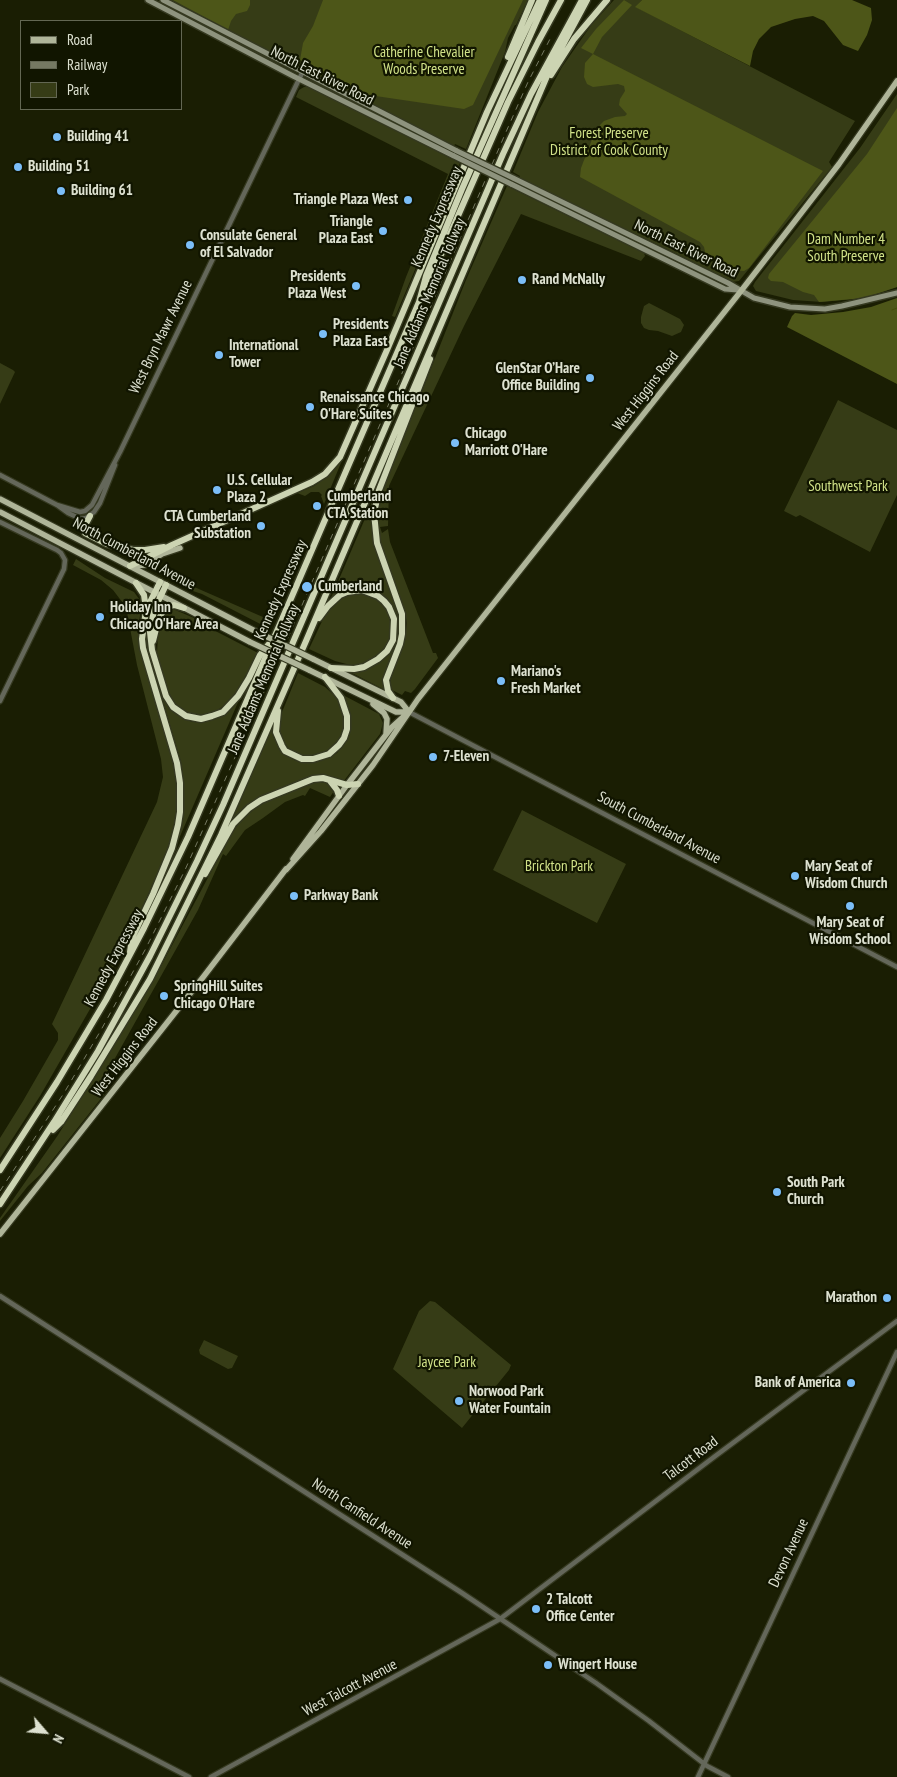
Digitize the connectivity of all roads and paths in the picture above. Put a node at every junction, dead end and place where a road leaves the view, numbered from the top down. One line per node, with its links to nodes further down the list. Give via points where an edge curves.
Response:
1 (148, 0): 11 (main road, North East River Road)
2 (163, 0): 10 (main road, North East River Road)
3 (532, 0): 14 (highway)
4 (540, 0): 14 (highway)
5 (546, 0): 18 (highway, Kennedy Expressway, via 462,189 426,276)
6 (561, 0): 18 (highway, Jane Addams Memorial Tollway, via 508,102)
7 (582, 0): 54 (highway, Jane Addams Memorial Tollway, via 531,94 504,154 223,806 139,978)
8 (587, 0): 13 (highway, via 556,56)
9 (607, 0): 13 (highway, via 565,53)
10 (302, 72): 11 (street, West Bryn Mawr Avenue); 15 (main road, North East River Road)
11 (299, 79): 15 (main road, North East River Road); 20 (street, West Bryn Mawr Avenue)
12 (897, 81): 16 (main road, West Higgins Road, via 845,156)
13 (536, 105): 19 (highway)
14 (487, 112): 27 (highway, via 340,457 325,474 312,482)
15 (455, 153): 16 (main road, North East River Road, bridge)
16 (741, 291): 17 (main road, North East River Road, via 773,304 807,309 842,306); 44 (main road, West Higgins Road)
17 (897, 293)
18 (419, 302): 35 (highway, Kennedy Expressway)
19 (444, 318): 36 (highway); 42 (highway, via 375,505 377,543 402,614 400,644 386,680)
20 (120, 452): 23 (street, West Bryn Mawr Avenue, via 89,508 80,512); 25 (street, West Bryn Mawr Avenue, via 100,503)
21 (0, 475): 23 (street, West Bryn Mawr Avenue)
22 (0, 499): 29 (main road, North Cumberland Avenue)
23 (57, 505): 25 (street, West Bryn Mawr Avenue, via 76,517)
24 (0, 512): 30 (main road, North Cumberland Avenue)
25 (90, 516): 27 (highway, via 84,527 86,533 117,548 145,550)
26 (0, 522): 43 (street, via 57,550 65,560 64,569)
27 (172, 544): 29 (highway)
28 (180, 548): 29 (main road, via 145,565)
29 (130, 566): 31 (main road, North Cumberland Avenue)
30 (136, 583): 32 (main road, North Cumberland Avenue); 34 (highway, via 144,596)
31 (163, 583): 32 (highway); 38 (main road, North Cumberland Avenue, bridge)
32 (158, 594): 33 (main road, North Cumberland Avenue); 34 (highway); 37 (highway, via 150,632)
33 (184, 608): 37 (highway, via 174,606 163,610); 39 (main road, North Cumberland Avenue, bridge)
34 (146, 610): 52 (highway, via 143,648 177,763 180,812 172,848 132,938)
35 (275, 636): 37 (highway, via 231,704 223,712 201,719 186,716 169,702); 52 (highway, Kennedy Expressway, via 188,837)
36 (306, 641): 38 (highway, via 324,610 340,595 362,590 384,601 392,613 394,625 393,640 387,651 360,668); 40 (highway)
37 (152, 647)
38 (331, 668): 42 (main road, North Cumberland Avenue)
39 (325, 677): 40 (highway, via 341,698 348,716 344,738 323,757 302,759 282,746 276,726); 41 (main road, North Cumberland Avenue)
40 (283, 693): 51 (highway)
41 (366, 698): 44 (main road, North Cumberland Avenue, via 396,712); 45 (main road, via 387,719)
42 (393, 698): 44 (main road, North Cumberland Avenue, via 401,702)
43 (0, 701)
44 (408, 712): 45 (main road, West Higgins Road); 47 (main road, West Higgins Road); 53 (street, South Cumberland Avenue)
45 (385, 737): 48 (main road, West Higgins Road)
46 (329, 780): 48 (highway); 49 (highway); 51 (highway, via 306,781 248,808 234,824)
47 (358, 784): 48 (highway); 50 (main road, West Higgins Road)
48 (347, 785): 49 (main road, West Higgins Road)
49 (339, 796): 50 (main road, West Higgins Road)
50 (286, 870): 57 (main road, West Higgins Road)
51 (196, 887): 54 (highway, via 150,979 115,1037 61,1122)
52 (129, 958): 55 (highway, Kennedy Expressway, via 75,1054)
53 (897, 967)
54 (44, 1138): 56 (highway)
55 (0, 1170)
56 (0, 1204)
57 (0, 1234)
58 (0, 1296): 61 (street, North Canfield Avenue)
59 (897, 1320): 61 (street, Talcott Road)
60 (897, 1352): 63 (street, Devon Avenue)
61 (500, 1619): 63 (street, North Canfield Avenue, via 596,1683); 65 (street, West Talcott Avenue)
62 (0, 1679): 64 (street)
63 (704, 1764): 66 (street, Devon Avenue); 67 (street, North Canfield Avenue)
64 (189, 1777)
65 (211, 1777)
66 (698, 1777)
67 (728, 1777)

